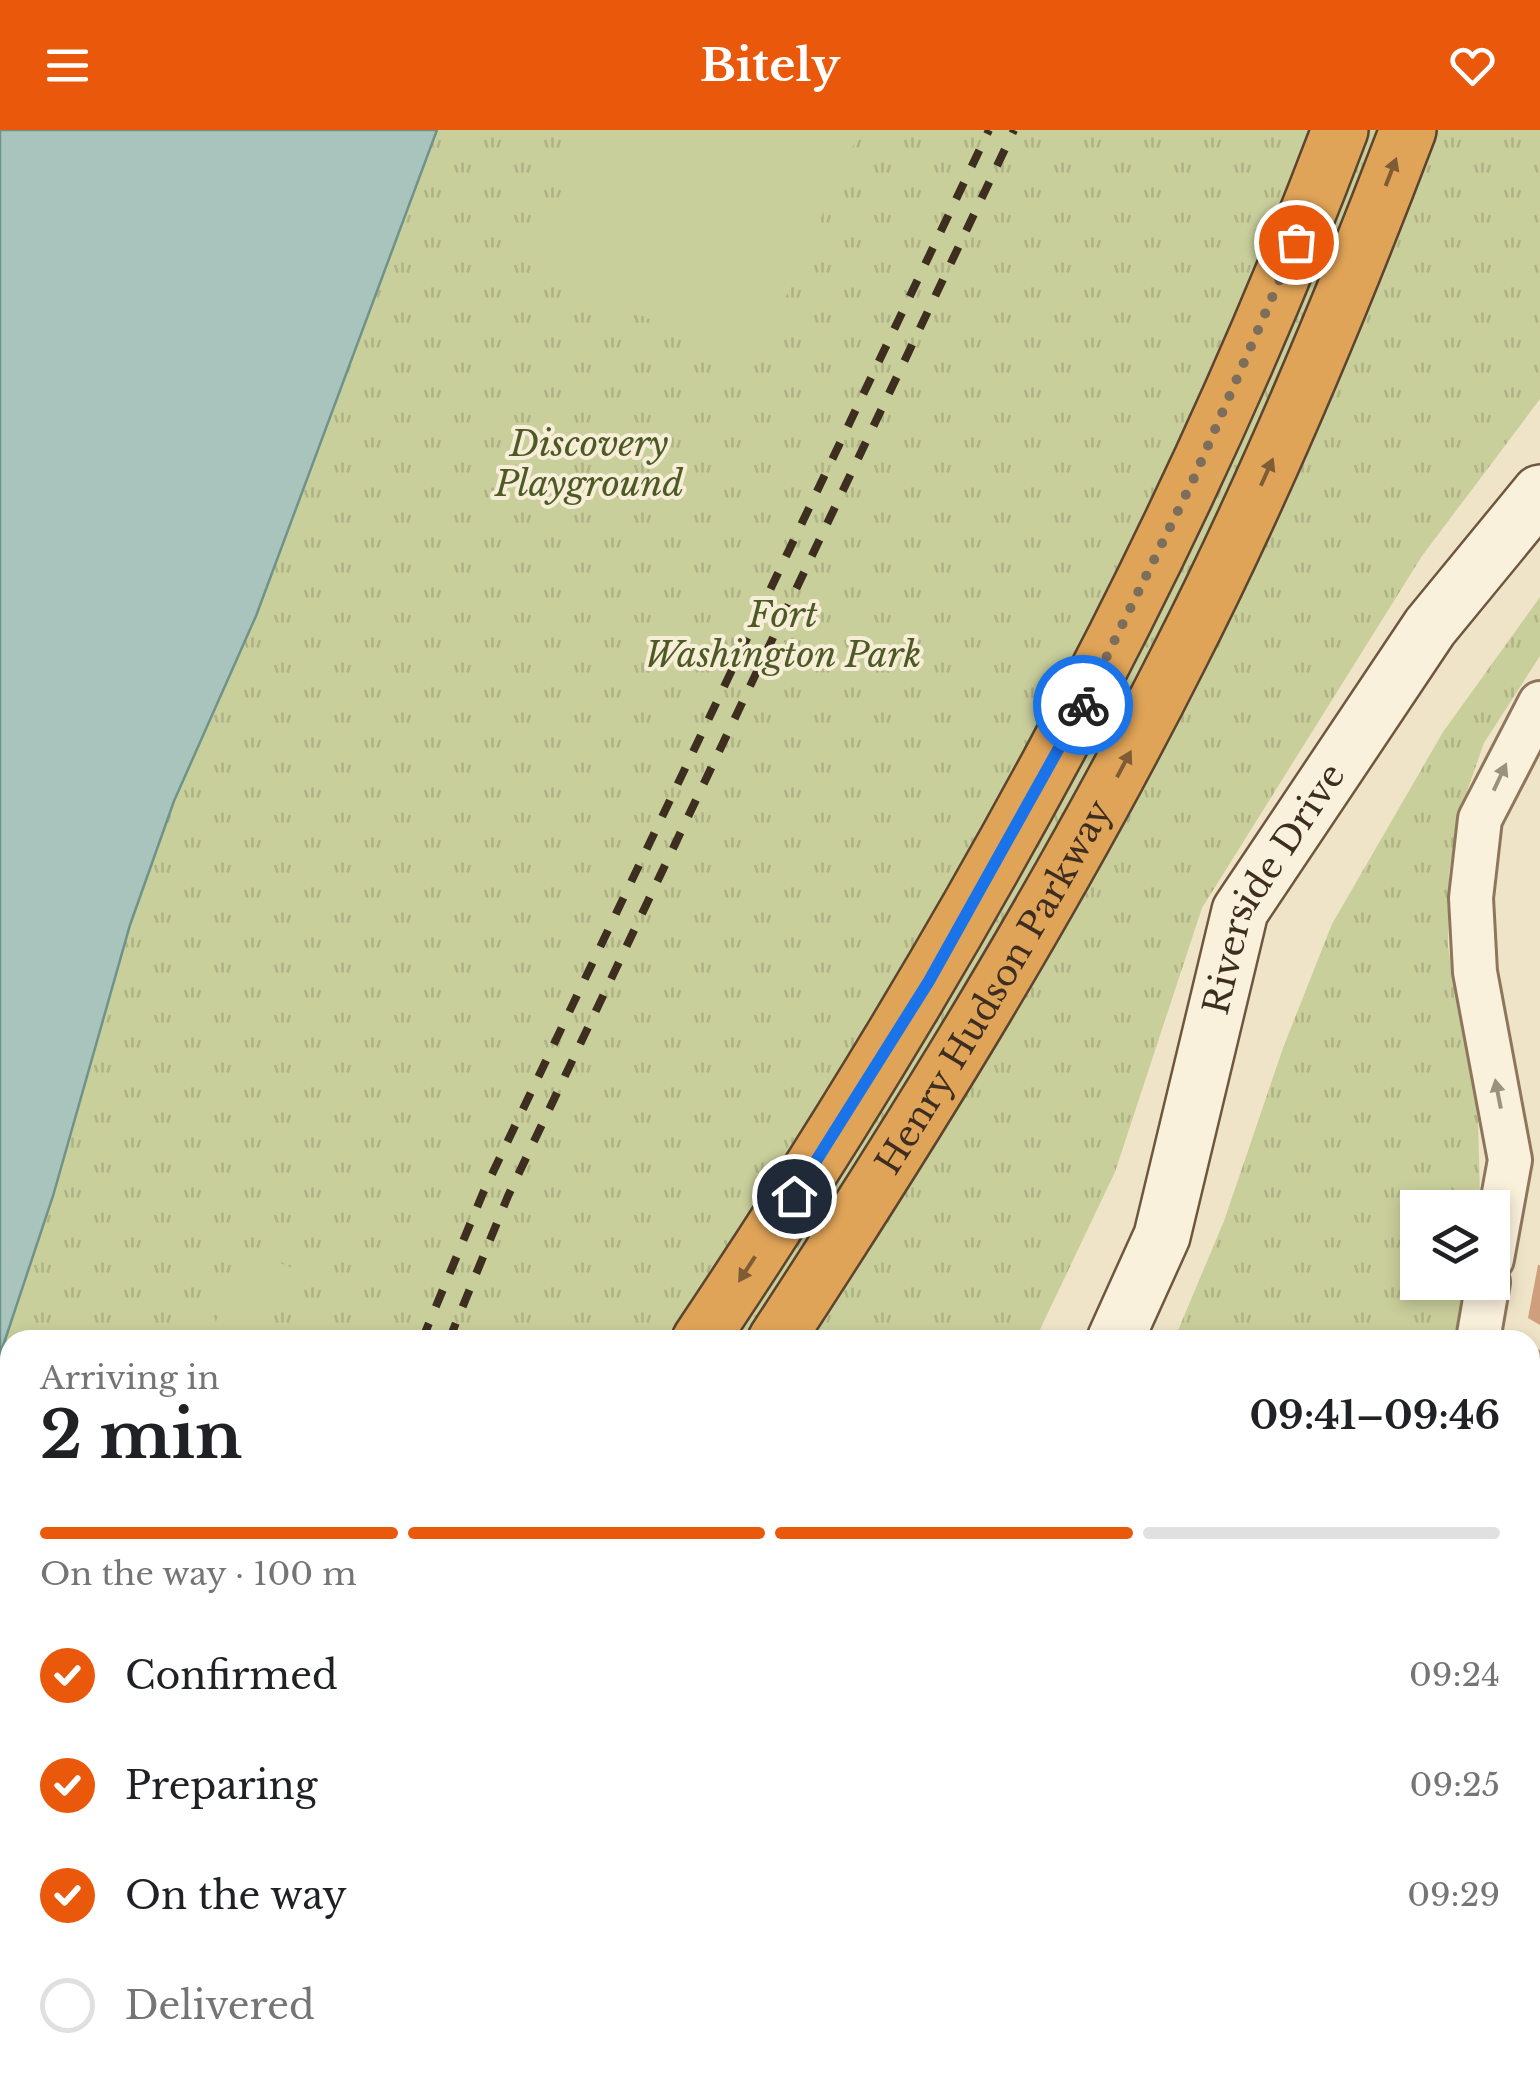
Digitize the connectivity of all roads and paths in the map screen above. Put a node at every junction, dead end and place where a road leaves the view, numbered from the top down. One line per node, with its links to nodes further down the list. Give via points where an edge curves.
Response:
1 (1340, 130): 8 (highway, Henry Hudson Parkway, one-way to 8, via 1228,403 1113,649 929,981)
2 (1408, 130): 9 (highway, Henry Hudson Parkway, one-way to 2, via 988,1007 1134,744 1238,536)
3 (1540, 493): 10 (main road, Riverside Drive, via 1430,627 1240,911 1162,1236)
4 (1540, 703): 5 (street, one-way to 4, via 1475,972 1471,898 1480,818)
5 (1525, 1168): 6 (street)
6 (1510, 1209)
7 (1485, 1300): 11 (street)
8 (706, 1330)
9 (782, 1330)
10 (1120, 1330)
11 (1480, 1330)

